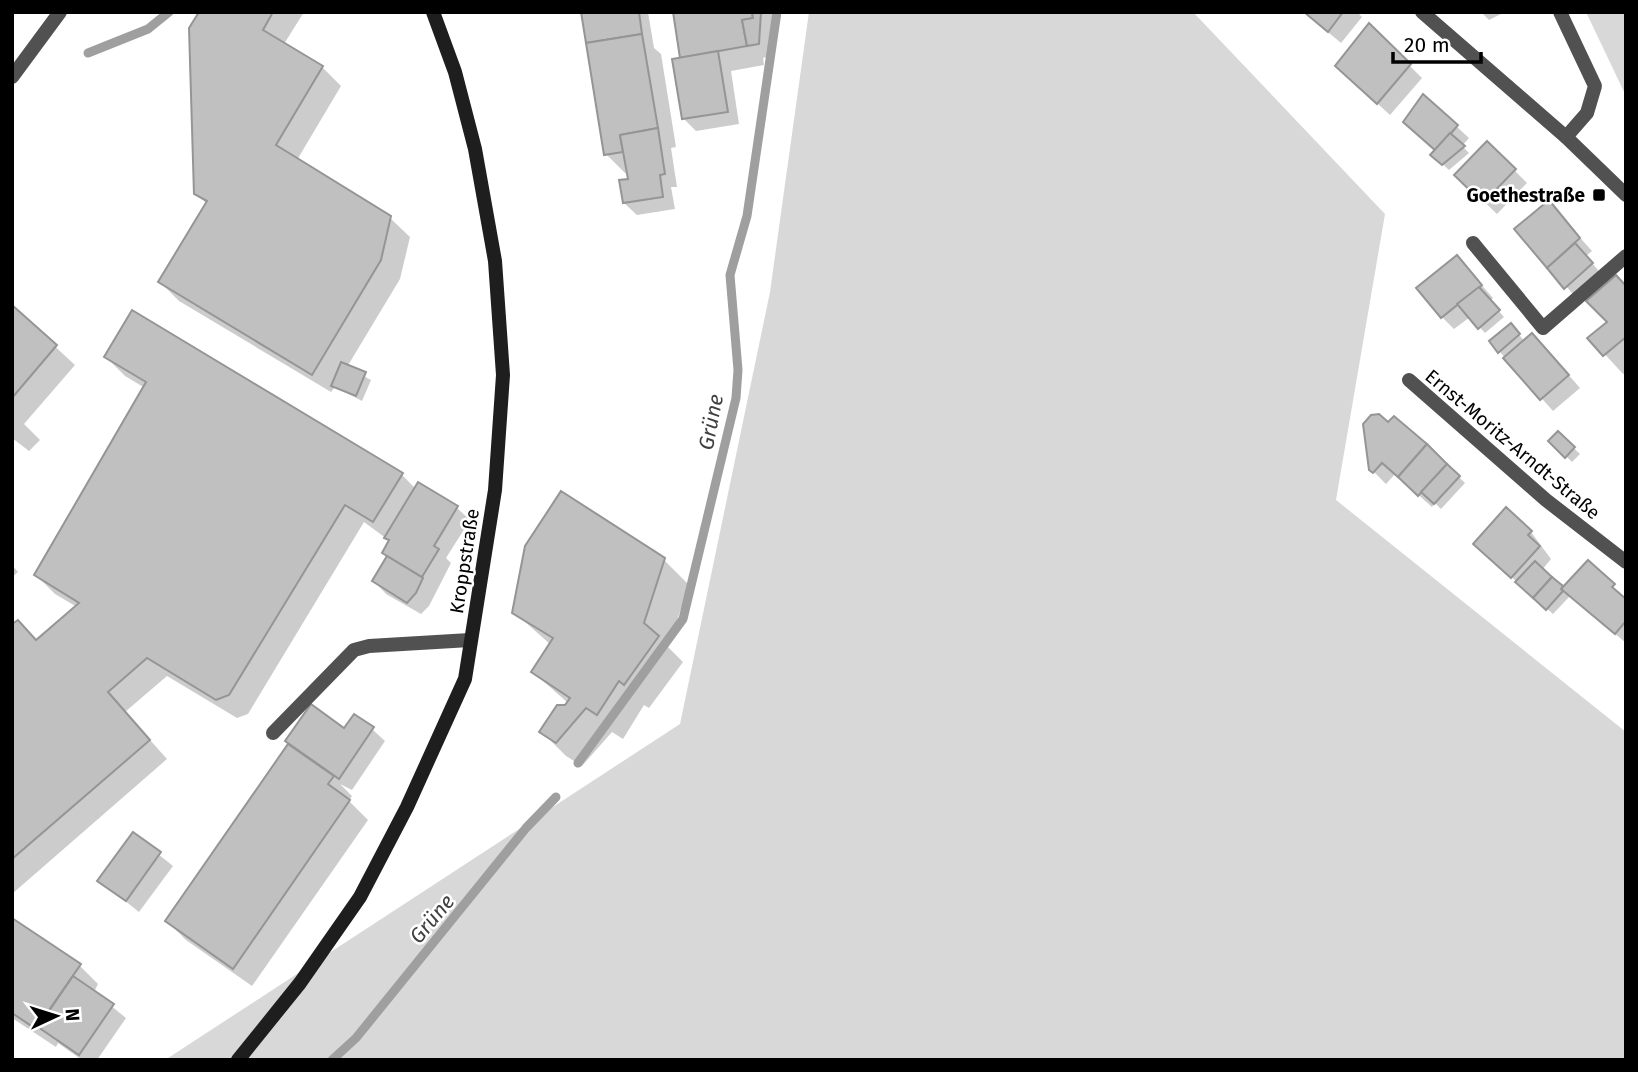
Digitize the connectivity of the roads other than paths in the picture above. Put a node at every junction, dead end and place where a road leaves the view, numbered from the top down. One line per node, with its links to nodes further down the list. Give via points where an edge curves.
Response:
1 (60, 12): 5 (street)
2 (433, 12): 12 (street, Kroppstraße, via 475,149 495,261 503,375 495,490)
3 (1422, 12): 6 (street)
4 (1560, 12): 6 (street, via 1595,86 1587,113)
5 (12, 77)
6 (1566, 137): 7 (street)
7 (1626, 195)
8 (1473, 243): 9 (street, via 1543,328)
9 (1626, 256)
10 (1409, 380): 11 (street, Ernst-Moritz-Arndt-Straße, via 1546,500)
11 (1626, 562)
12 (470, 640): 13 (street, via 354,650); 14 (street, Kroppstraße, via 465,679 360,897)
13 (273, 733)
14 (238, 1060)

